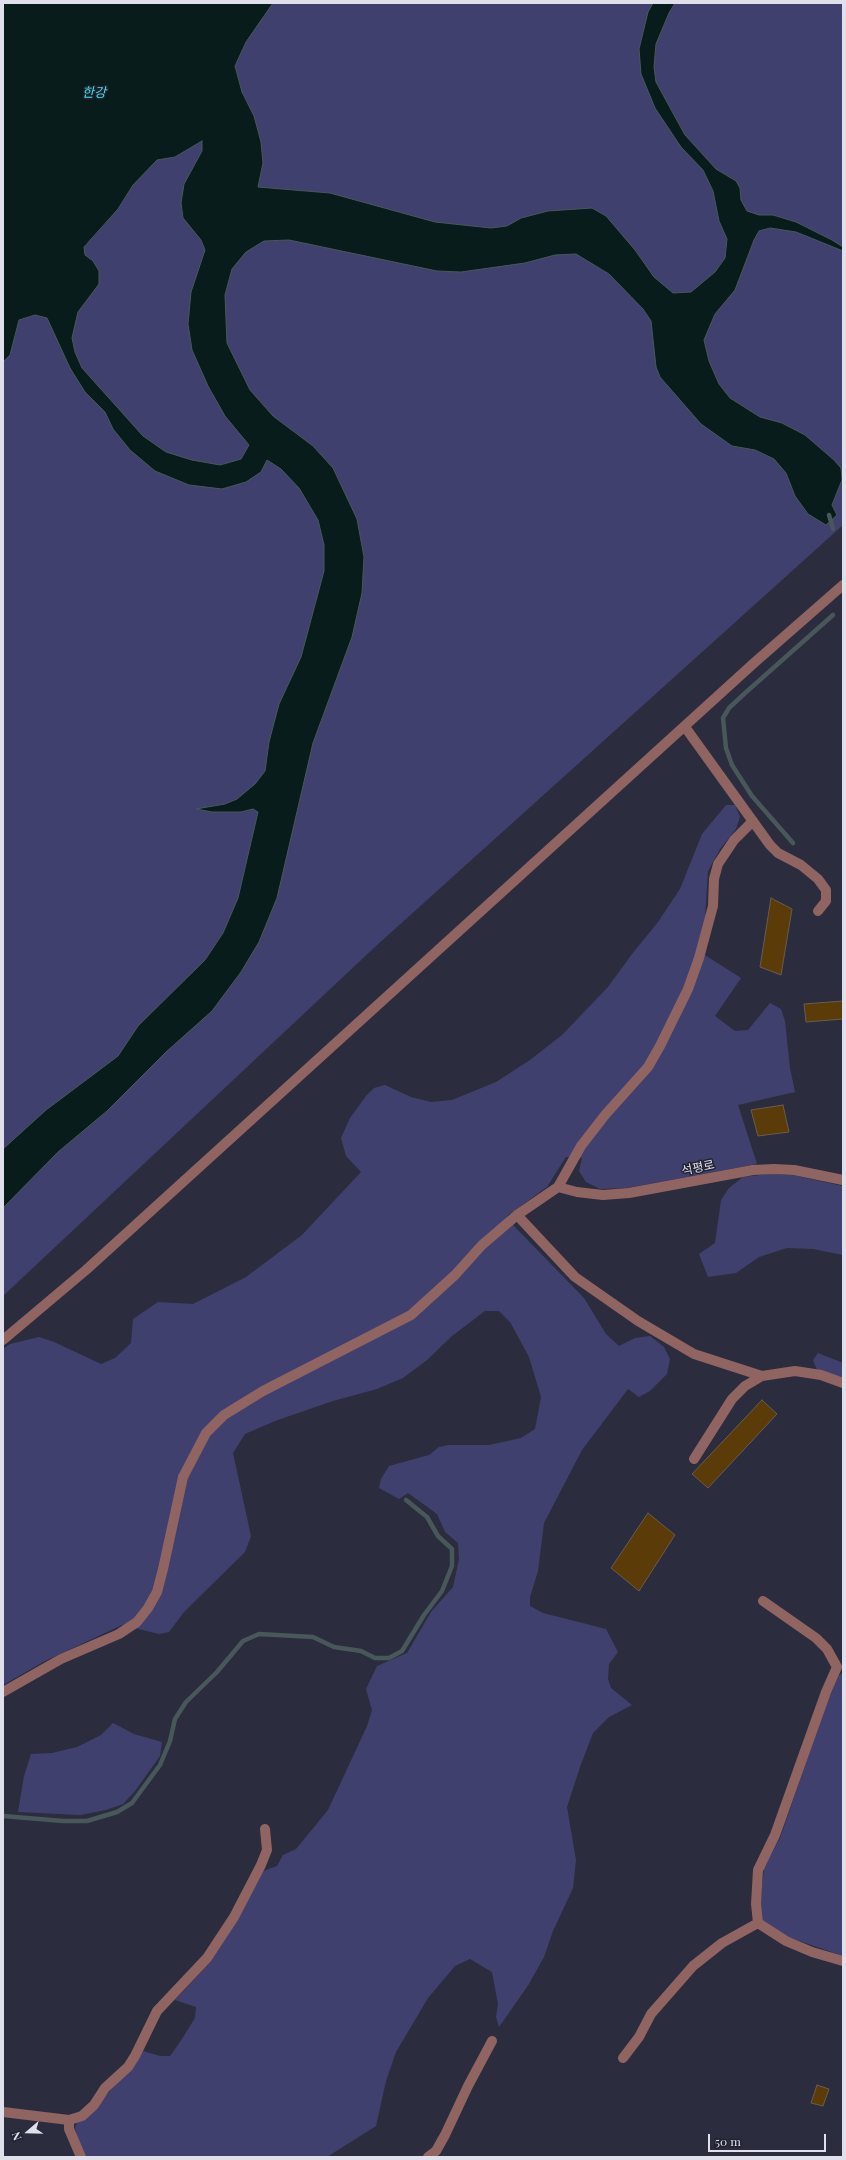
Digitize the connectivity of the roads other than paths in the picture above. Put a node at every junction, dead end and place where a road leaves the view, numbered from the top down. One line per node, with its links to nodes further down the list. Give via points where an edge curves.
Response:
1 (843, 585): 2 (street)
2 (839, 593): 3 (street, via 754,664)
3 (685, 727): 4 (street); 9 (street, via 86,1270)
4 (753, 821): 5 (street, via 778,853 801,865 818,879 826,890 826,901); 7 (street, via 734,840 718,864 714,879 713,906 699,958 688,989 660,1046 648,1067 581,1146)
5 (818, 911)
6 (843, 1180): 7 (street, 석평로, via 794,1170 774,1169 753,1170 629,1194 604,1195)
7 (558, 1187): 8 (street)
8 (517, 1215): 10 (street, via 575,1277 638,1321 694,1354); 15 (street, via 411,1314 263,1391 224,1415 206,1433 182,1477 157,1592 141,1618 119,1634 61,1659)
9 (3, 1340)
10 (762, 1376): 11 (street, via 795,1371 821,1375); 12 (street, via 745,1386 732,1399)
11 (843, 1383)
12 (694, 1459)
13 (763, 1601): 14 (street, via 816,1638)
14 (840, 1666): 17 (street, via 826,1692 775,1835 758,1870)
15 (3, 1692)
16 (265, 1829): 22 (street, via 266,1850 262,1865 234,1917 207,1958 157,2011 128,2067 105,2088 94,2105 82,2116)
17 (758, 1923): 18 (street, via 786,1941); 20 (street, via 722,1943 693,1966 651,2014 639,2038)
18 (843, 1961)
19 (492, 2041): 24 (street, via 445,2135 436,2151)
20 (623, 2058)
21 (3, 2112): 22 (street)
22 (69, 2120): 23 (street, via 69,2129)
23 (81, 2157)
24 (428, 2157)

